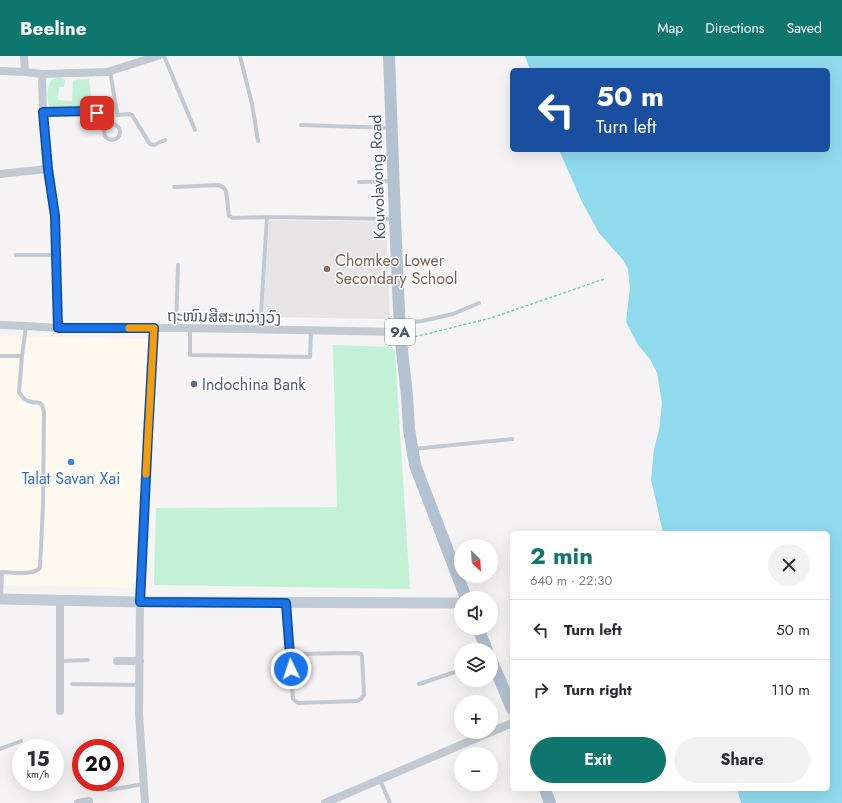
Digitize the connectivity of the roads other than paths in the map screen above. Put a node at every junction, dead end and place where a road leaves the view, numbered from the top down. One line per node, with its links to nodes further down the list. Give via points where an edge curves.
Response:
1 (24, 56): 9 (street)
2 (158, 56): 6 (street)
3 (164, 56): 15 (lane)
4 (240, 56): 17 (lane)
5 (389, 56): 14 (main road, Kouvolavong Road / 9A)
6 (149, 57): 8 (street)
7 (0, 71): 9 (street)
8 (110, 71): 10 (street); 16 (lane, via 118,115 132,115 150,144)
9 (25, 72): 10 (street)
10 (42, 74): 11 (street)
11 (43, 112): 12 (lane, via 91,111 97,113); 18 (street)
12 (108, 125): 12 (lane, via 114,124 118,127 118,138 106,138 104,129)
13 (301, 125): 14 (lane)
14 (391, 128): 20 (main road, Kouvolavong Road / 9A)
15 (195, 130)
16 (165, 140)
17 (258, 141)
18 (48, 169): 19 (street); 26 (street, via 55,216)
19 (0, 174)
20 (393, 181): 21 (lane); 24 (main road, Kouvolavong Road / 9A)
21 (359, 182)
22 (174, 187): 23 (lane, via 219,185 226,191 229,216)
23 (267, 217): 24 (lane); 35 (lane)
24 (395, 219): 37 (main road, Kouvolavong Road / 9A)
25 (16, 255): 26 (lane)
26 (56, 255): 31 (street)
27 (178, 265): 33 (lane)
28 (479, 303): 37 (lane, via 453,314 422,321)
29 (0, 325): 30 (street, ຖະໜົນສີສະຫວ່າງວົງ)
30 (26, 326): 31 (street, ຖະໜົນສີສະຫວ່າງວົງ); 39 (lane)
31 (58, 328): 32 (street, ຖະໜົນສີສະຫວ່າງວົງ)
32 (154, 328): 33 (street, ຖະໜົນສີສະຫວ່າງວົງ); 46 (street)
33 (176, 328): 34 (street, ຖະໜົນສີສະຫວ່າງວົງ)
34 (190, 329): 35 (street, ຖະໜົນສີສະຫວ່າງວົງ); 36 (lane, via 190,355 310,357)
35 (260, 330): 36 (street, ຖະໜົນສີສະຫວ່າງວົງ)
36 (311, 331): 37 (street, ຖະໜົນສີສະຫວ່າງວົງ)
37 (400, 332): 41 (main road, Kouvolavong Road / 9A)
38 (0, 356): 39 (lane)
39 (22, 356): 42 (lane, via 19,392 27,401 40,403 44,413 40,568 30,573)
40 (512, 439): 41 (lane)
41 (412, 449): 43 (main road, Kouvolavong Road / 9A, via 415,465)
42 (1, 572): 44 (lane)
43 (463, 591)
44 (0, 599): 45 (street)
45 (60, 600): 46 (street); 52 (street)
46 (140, 602): 47 (street); 53 (street)
47 (286, 603): 48 (street); 49 (lane)
48 (454, 603)
49 (290, 654): 49 (lane, via 294,699 298,703 357,701 364,695 361,654)
50 (88, 660): 52 (lane)
51 (117, 660): 53 (street)
52 (60, 661): 60 (street)
53 (140, 661): 58 (street)
54 (454, 672): 57 (lane)
55 (498, 676): 59 (main road)
56 (72, 684): 58 (lane)
57 (419, 684)
58 (140, 685): 67 (street, via 139,714)
59 (510, 703)
60 (60, 711)
61 (510, 724): 62 (street)
62 (498, 729)
63 (475, 739): 66 (street)
64 (12, 744): 65 (lane)
65 (0, 749)
66 (380, 780): 73 (street); 74 (lane)
67 (144, 784): 68 (lane); 72 (street)
68 (124, 787)
69 (546, 791): 75 (main road)
70 (89, 801): 71 (street)
71 (78, 803)
72 (145, 803)
73 (325, 803)
74 (390, 803)
75 (550, 803)

